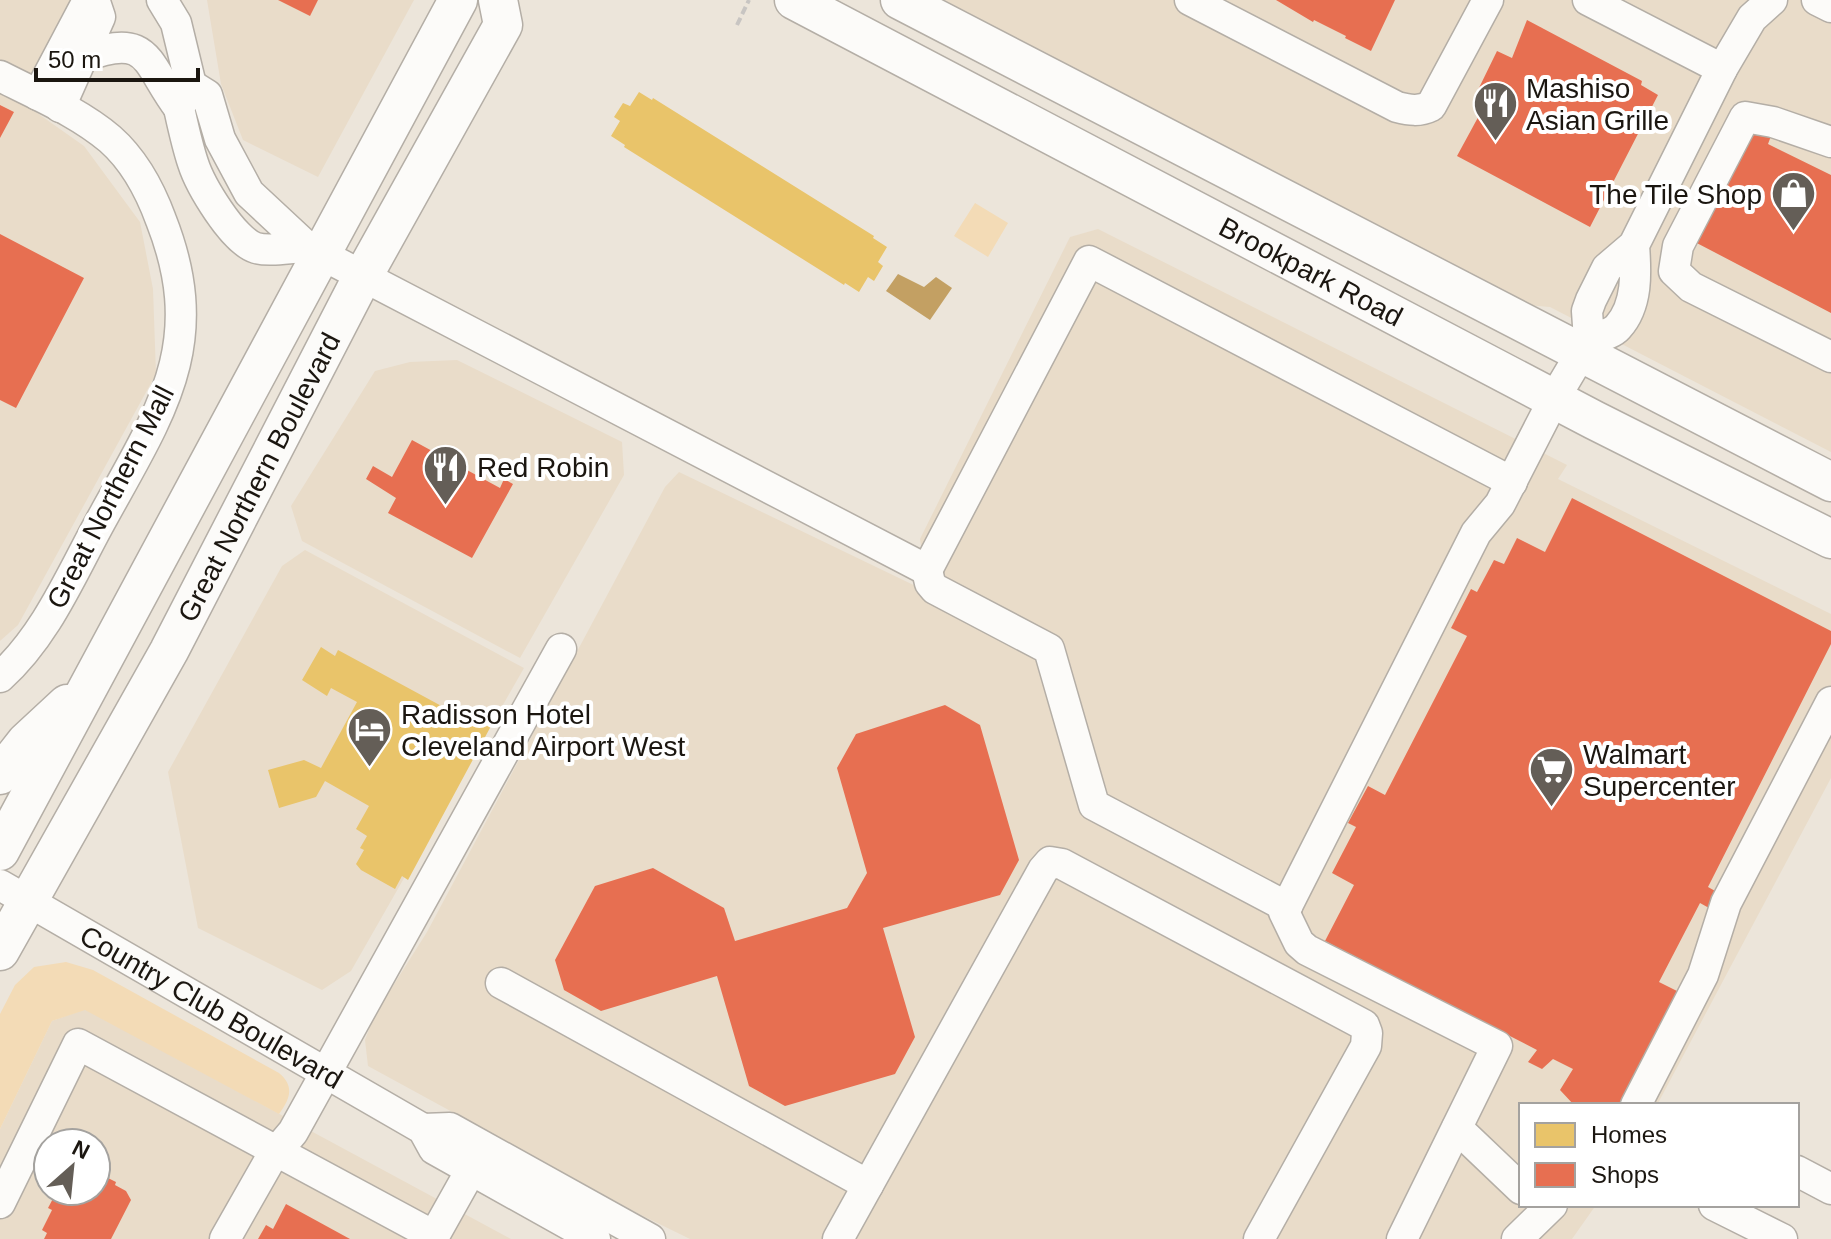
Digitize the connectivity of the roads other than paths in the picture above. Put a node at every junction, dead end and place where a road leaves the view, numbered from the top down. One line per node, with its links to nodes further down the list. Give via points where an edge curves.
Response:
1 (458, 0): 19 (main road, Great Northern Boulevard)
2 (498, 0): 20 (main road, Great Northern Boulevard, via 503,25)
3 (794, 0): 23 (main road, Brookpark Road)
4 (900, 0): 21 (main road, Brookpark Road)
5 (1190, 0): 6 (street, via 1412,110 1431,106)
6 (1488, 0)
7 (1588, 0): 14 (street)
8 (1772, 0): 14 (street, via 1752,18)
9 (1817, 0): 11 (street)
10 (95, 1): 13 (street, via 100,17); 17 (street, via 84,8)
11 (1831, 7)
12 (175, 8): 16 (street)
13 (83, 57): 16 (street, via 120,46 135,50); 17 (street)
14 (1722, 69): 21 (street, via 1634,245 1607,268 1591,300)
15 (0, 76): 17 (street, Great Northern Mall)
16 (185, 96): 19 (street, via 207,95 220,139 249,193)
17 (49, 101): 29 (street, Great Northern Mall, via 110,139 147,186 177,267 181,332 173,375 151,428 41,629)
18 (1831, 142): 22 (street, via 1745,117 1678,246 1674,271 1691,287)
19 (315, 251): 20 (street); 30 (main road, Great Northern Boulevard)
20 (362, 277): 27 (street); 34 (main road, Great Northern Boulevard, via 169,651)
21 (1585, 347): 23 (street); 25 (main road, Brookpark Road)
22 (1831, 357)
23 (1554, 399): 24 (street); 26 (main road, Brookpark Road)
24 (1512, 482): 27 (street, via 1089,261); 35 (street, via 1476,533)
25 (1831, 482)
26 (1831, 539)
27 (927, 570): 35 (street, via 935,589 1049,649 1094,805)
28 (561, 649): 38 (street)
29 (0, 677)
30 (89, 683): 32 (main road, via 26,742); 33 (main road, Great Northern Boulevard)
31 (1831, 702): 39 (street, via 1726,903 1703,975)
32 (0, 775)
33 (0, 851)
34 (14, 893): 36 (main road, Great Northern Boulevard); 38 (street, Country Club Boulevard)
35 (1287, 907): 40 (street, via 1290,930 1307,950 1497,1046)
36 (0, 951)
37 (501, 983): 45 (street)
38 (326, 1072): 41 (street, Country Club Boulevard); 42 (street)
39 (1637, 1103)
40 (1457, 1128): 46 (street); 57 (street)
41 (423, 1129): 43 (street, Country Club Boulevard, via 434,1149); 54 (street, Country Club Boulevard, via 450,1128)
42 (279, 1150): 48 (street, via 78,1044); 51 (street); 52 (street)
43 (471, 1170): 51 (street); 53 (street, Country Club Boulevard)
44 (1799, 1172): 47 (street)
45 (868, 1185): 55 (street); 56 (street, via 1050,862 1364,1025 1366,1046)
46 (1519, 1187)
47 (1831, 1189)
48 (0, 1203)
49 (1545, 1207): 58 (street)
50 (1718, 1207): 59 (street)
51 (434, 1238)
52 (225, 1239)
53 (595, 1239)
54 (650, 1239)
55 (838, 1239)
56 (1261, 1239)
57 (1402, 1239)
58 (1517, 1239)
59 (1782, 1239)

